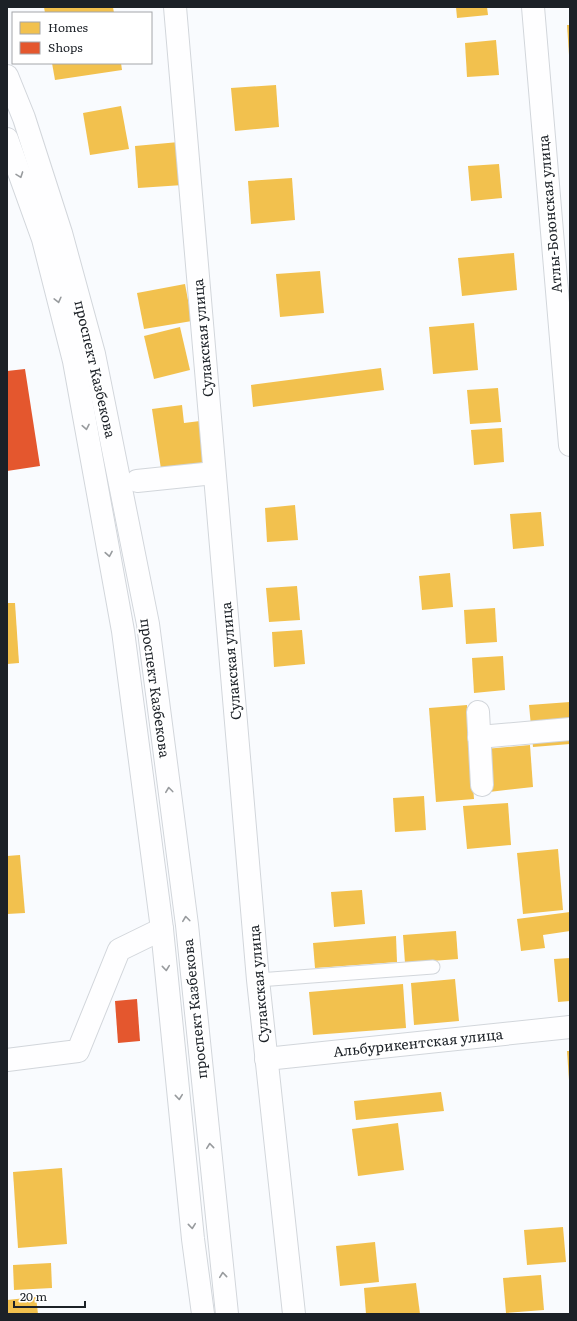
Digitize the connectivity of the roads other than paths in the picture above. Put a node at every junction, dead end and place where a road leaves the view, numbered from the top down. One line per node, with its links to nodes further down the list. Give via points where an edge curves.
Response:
1 (175, 7): 6 (main road, Сулакская улица)
2 (533, 7): 5 (main road, Атлы-Боюнская улица)
3 (7, 76): 19 (main road, проспект Казбекова, one-way to 3, via 187,925 148,624 94,354 61,234 24,118)
4 (7, 139): 12 (main road, проспект Казбекова, one-way to 12, via 43,239 74,361 123,630)
5 (570, 446)
6 (214, 472): 7 (main road); 14 (main road, Сулакская улица)
7 (137, 481)
8 (478, 712): 10 (main road)
9 (570, 729): 10 (main road)
10 (479, 737): 11 (main road)
11 (482, 785)
12 (162, 929): 17 (main road, via 119,950 78,1051); 18 (main road, проспект Казбекова, one-way to 18)
13 (433, 967): 14 (lane)
14 (258, 980): 16 (main road, Сулакская улица)
15 (570, 1027): 16 (main road, Альбурикентская улица)
16 (266, 1059): 20 (main road, Сулакская улица)
17 (7, 1060)
18 (204, 1314)
19 (227, 1314)
20 (294, 1314)

